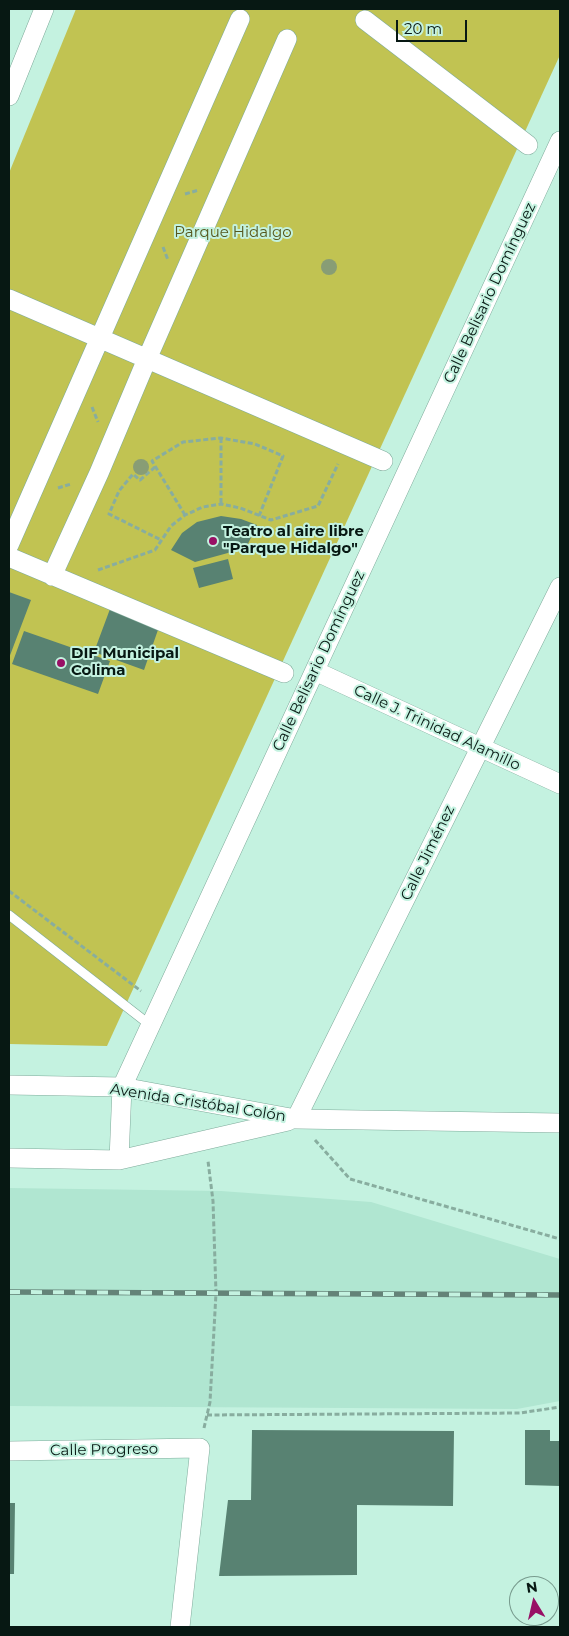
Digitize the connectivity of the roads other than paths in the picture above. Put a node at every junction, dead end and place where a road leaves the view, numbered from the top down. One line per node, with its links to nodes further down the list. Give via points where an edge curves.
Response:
1 (44, 9): 5 (street)
2 (240, 19): 9 (street)
3 (366, 20): 7 (street)
4 (287, 39): 10 (street)
5 (9, 96)
6 (560, 143): 16 (street, Calle Belisario Domínguez)
7 (528, 145)
8 (9, 299): 9 (street)
9 (99, 338): 10 (street); 12 (street)
10 (147, 359): 11 (street); 14 (street, via 99,473)
11 (383, 461)
12 (9, 545)
13 (9, 557): 14 (street)
14 (60, 579): 17 (street)
15 (560, 587): 18 (street, Calle Jiménez)
16 (315, 671): 18 (street, Calle J. Trinidad Alamillo); 21 (street, Calle Belisario Domínguez)
17 (284, 673)
18 (481, 748): 19 (street, Calle J. Trinidad Alamillo); 24 (street, Calle Jiménez)
19 (560, 784)
20 (9, 916): 21 (lane)
21 (150, 1025): 23 (street, Calle Belisario Domínguez)
22 (9, 1085): 23 (street, Avenida Cristóbal Colón)
23 (122, 1087): 24 (street, Avenida Cristóbal Colón); 27 (street, Calle Belisario Domínguez)
24 (296, 1119): 25 (street, Avenida Cristóbal Colón); 27 (street, Avenida Cristóbal Colón)
25 (560, 1123)
26 (9, 1158): 27 (street, Avenida Cristóbal Colón)
27 (119, 1160)
28 (9, 1451): 29 (street, Calle Progreso, via 200,1448)
29 (180, 1627)

